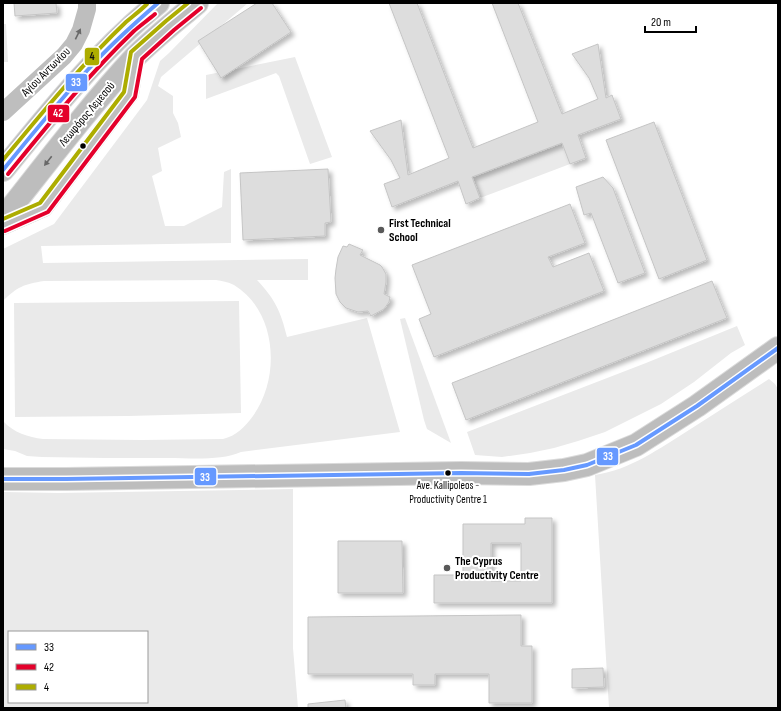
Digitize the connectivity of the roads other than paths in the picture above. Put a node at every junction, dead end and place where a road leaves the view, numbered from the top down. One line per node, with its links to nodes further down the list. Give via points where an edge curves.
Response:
1 (87, 3): 5 (street, Αγίου Αντωνίου, one-way to 1, via 74,44 88,9)
2 (158, 3): 6 (main road, via 94,62)
3 (198, 3): 4 (main road, Λεωφόρος Λεμεσού)
4 (136, 56): 7 (main road, Λεωφόρος Λεμεσού, one-way to 7); 8 (street, via 130,94 44,208)
5 (3, 112)
6 (3, 170)
7 (3, 218)
8 (3, 226)
9 (776, 355): 10 (main road, via 636,445 587,465 564,470 529,474)
10 (3, 479)

